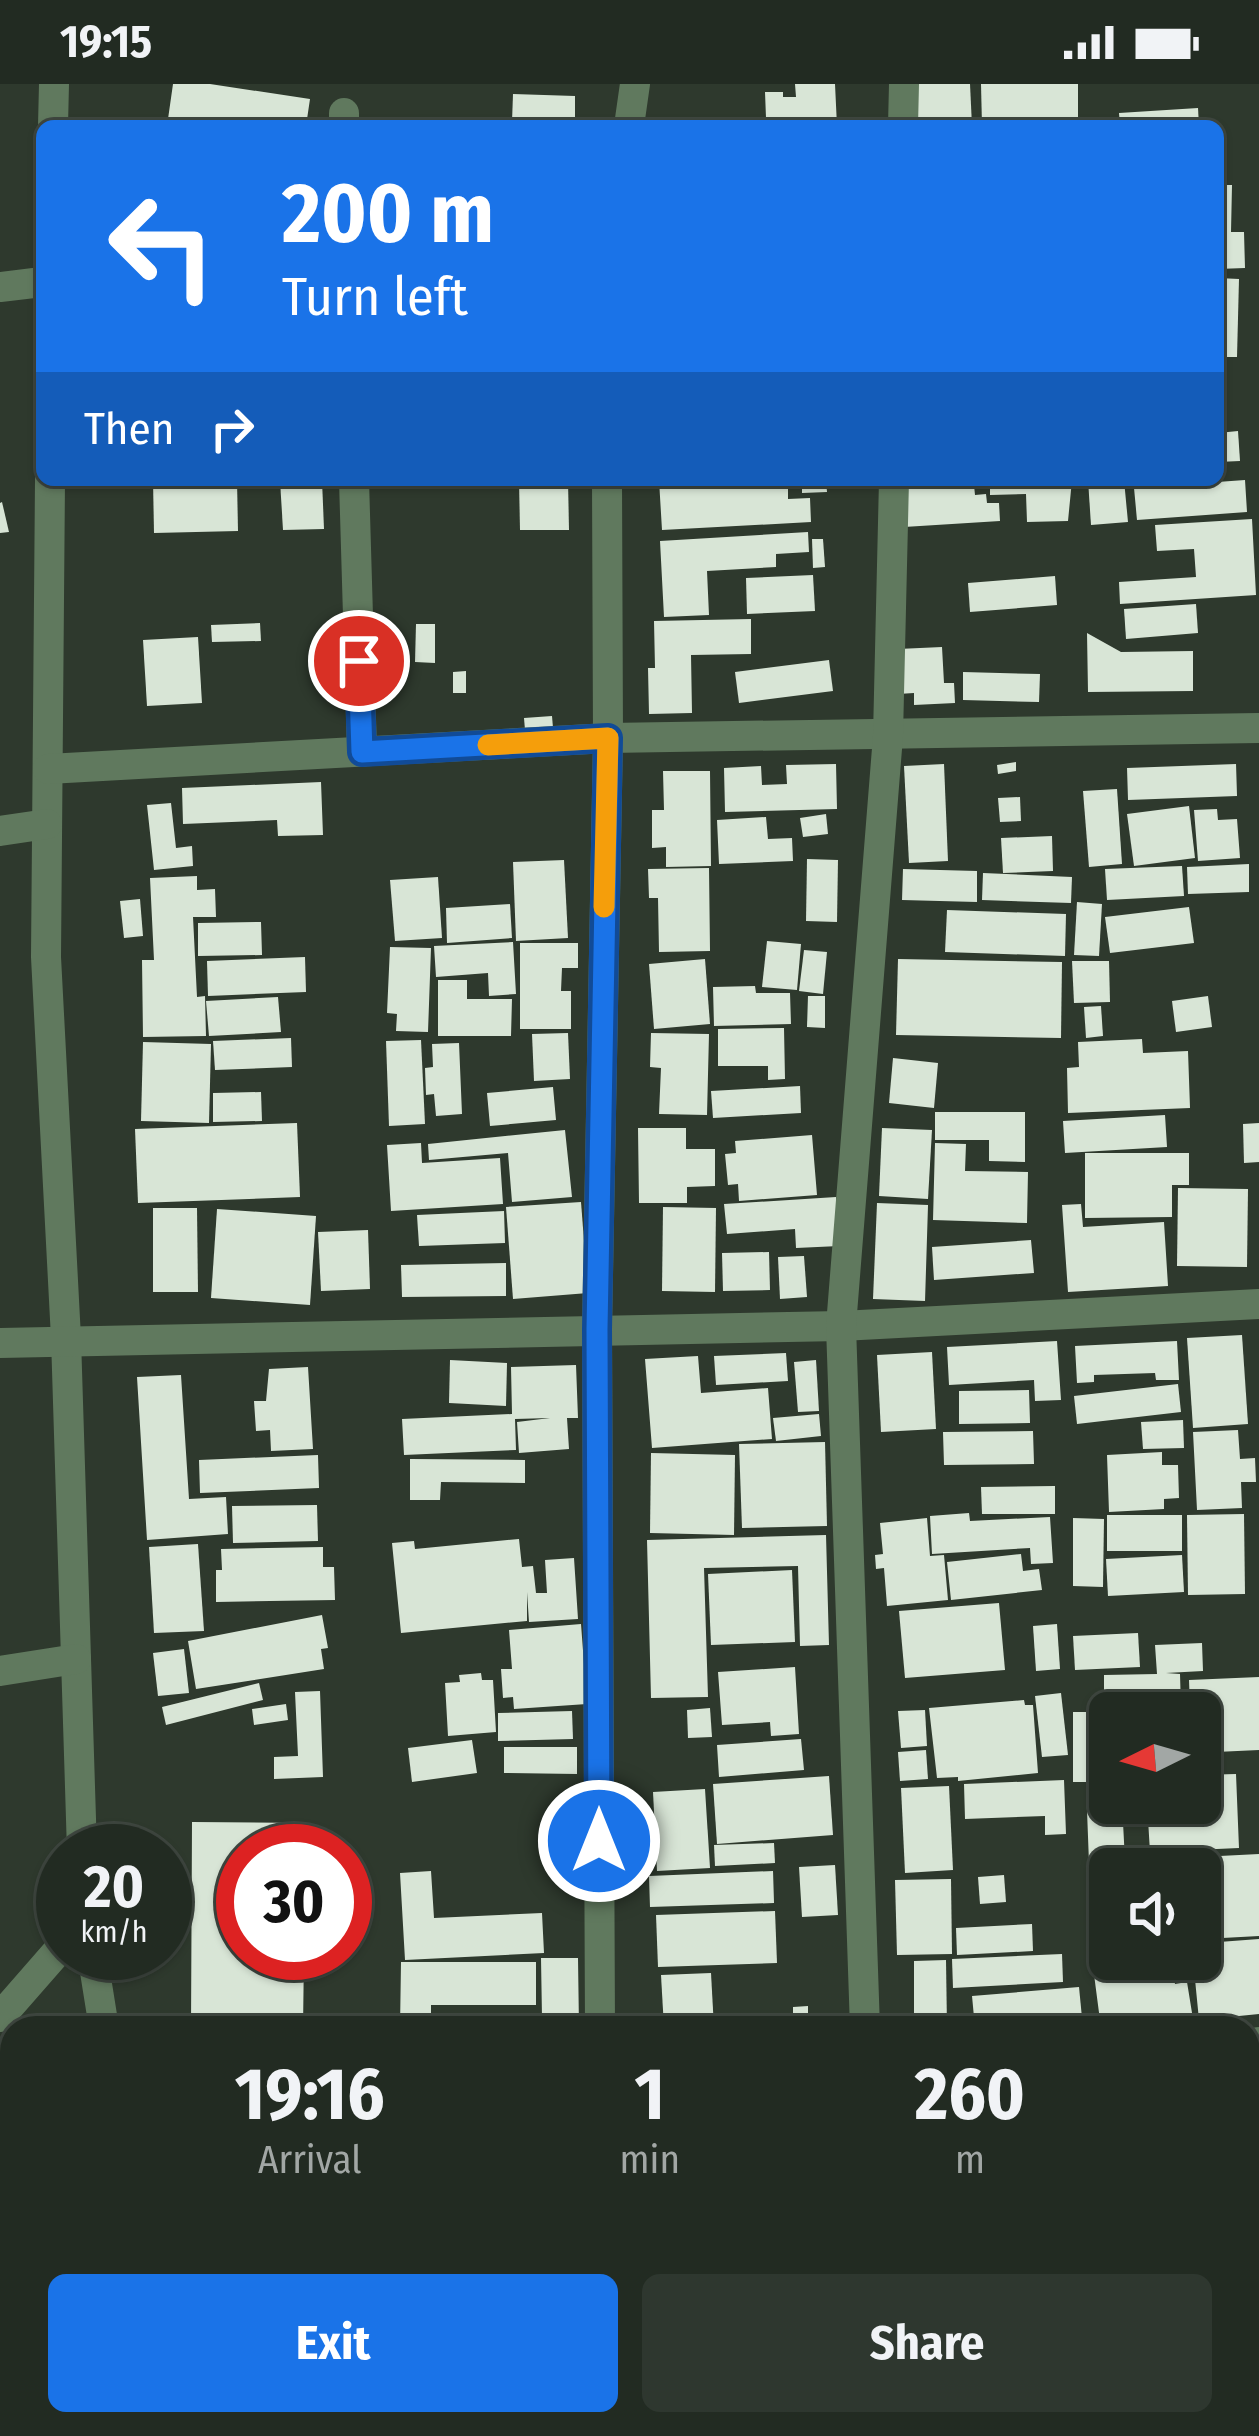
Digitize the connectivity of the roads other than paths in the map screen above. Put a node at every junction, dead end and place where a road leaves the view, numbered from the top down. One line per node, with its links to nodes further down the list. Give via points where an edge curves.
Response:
1 (54, 84): 4 (street)
2 (635, 84): 5 (street)
3 (904, 84): 6 (street)
4 (53, 120)
5 (630, 120)
6 (903, 120)
7 (36, 283): 8 (street)
8 (0, 287)
9 (50, 486): 17 (street)
10 (354, 486): 16 (street)
11 (607, 486): 15 (street)
12 (894, 486): 14 (street)
13 (1259, 728): 14 (street)
14 (888, 736): 15 (street); 21 (street)
15 (608, 738): 16 (street); 22 (street)
16 (362, 752): 17 (street)
17 (48, 769): 18 (street)
18 (47, 824): 19 (street); 23 (street)
19 (0, 831)
20 (1259, 1304): 21 (street)
21 (841, 1326): 22 (street); 33 (street)
22 (597, 1329): 23 (street); 32 (street)
23 (66, 1338): 24 (street); 25 (street)
24 (0, 1342)
25 (76, 1659): 26 (street); 27 (street)
26 (0, 1671)
27 (81, 1824)
28 (36, 1976): 30 (street)
29 (96, 1980): 31 (street)
30 (1, 2016)
31 (102, 2016)
32 (600, 2016)
33 (865, 2016)

